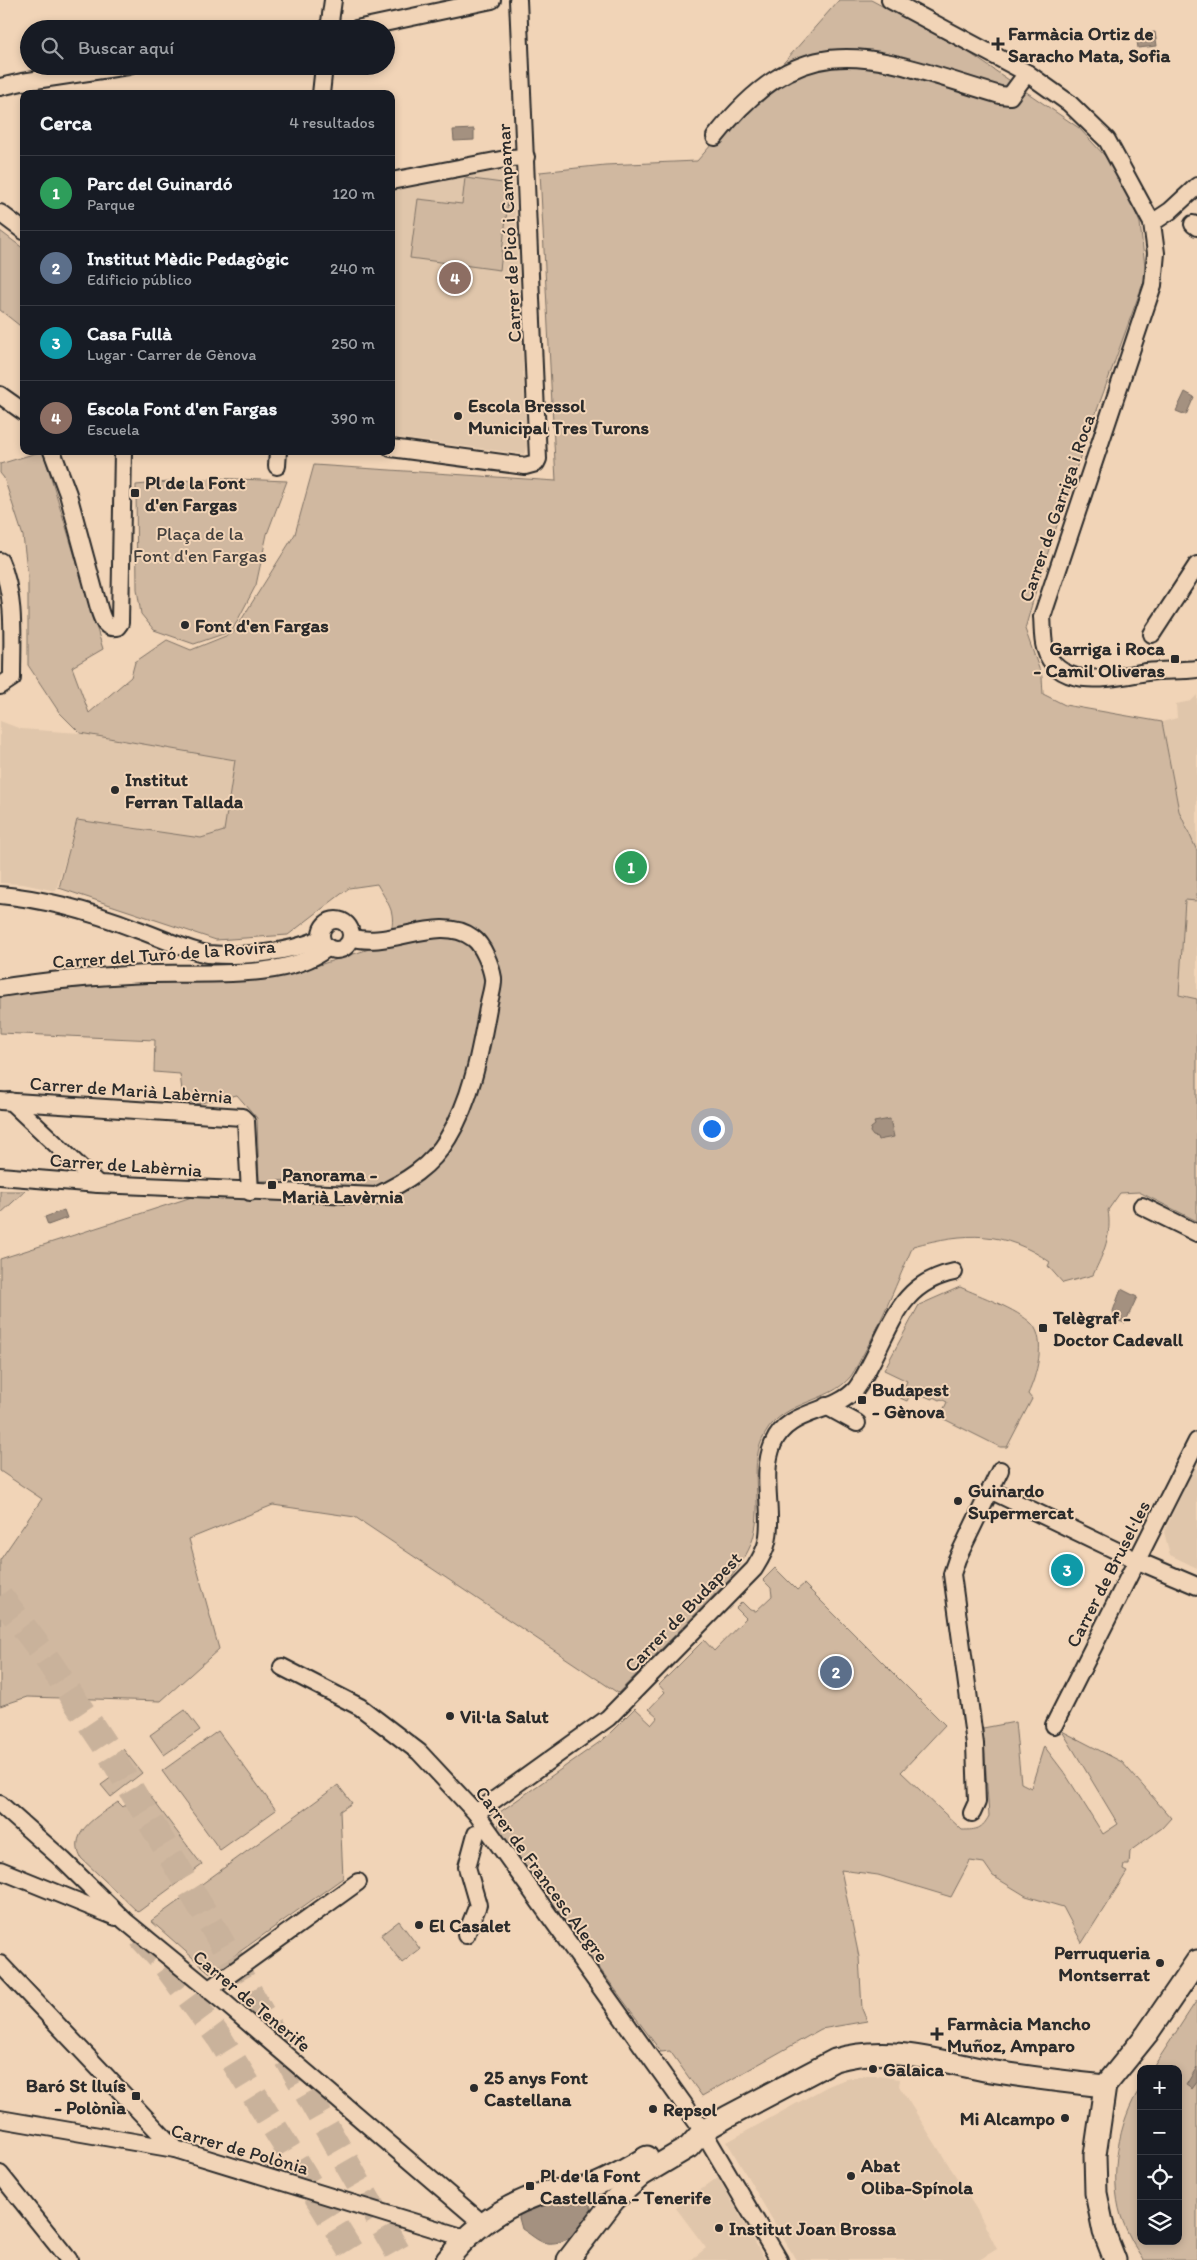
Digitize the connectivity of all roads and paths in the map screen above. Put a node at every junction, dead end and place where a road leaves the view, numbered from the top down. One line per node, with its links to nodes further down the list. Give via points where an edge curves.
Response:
1 (333, 0): 5 (street)
2 (492, 0): 6 (street)
3 (518, 0): 13 (street, Carrer de Picó i Campamar)
4 (890, 0): 7 (street)
5 (330, 20)
6 (395, 21)
7 (1027, 73): 12 (street, via 1010,96 882,61 849,57 820,60 793,69 769,83 742,106); 17 (street, via 1070,103 1108,140)
8 (68, 75): 10 (street)
9 (323, 75): 11 (street)
10 (0, 87)
11 (321, 90)
12 (715, 137)
13 (526, 157): 14 (street); 21 (street, Carrer de Picó i Campamar, via 539,454 536,463 525,466)
14 (395, 180)
15 (1197, 186): 17 (street)
16 (0, 213): 18 (street)
17 (1152, 223): 27 (street, Carrer de Garriga i Roca, via 1156,253 1153,285 1042,617 1045,648 1055,665 1070,676 1090,679)
18 (20, 228)
19 (0, 395): 20 (street)
20 (20, 409)
21 (395, 449)
22 (53, 455): 23 (street, via 68,494 100,612 104,622 113,628 120,623)
23 (123, 455)
24 (0, 561): 28 (street, via 10,604)
25 (1197, 564): 26 (street)
26 (1152, 634)
27 (1197, 669)
28 (6, 682)
29 (0, 896): 31 (street, via 22,897 96,914 207,954 265,953)
30 (351, 937): 31 (street, via 342,949 334,951); 31 (street, via 346,924 334,920 323,926); 36 (street, Carrer de Labèrnia, via 364,941 421,931 460,930 475,939 483,950 493,978 468,1098 448,1138 430,1161 407,1181 376,1196)
31 (324, 943): 32 (street, Carrer del Turó de la Rovira, via 318,956 295,965 236,972 35,982)
32 (0, 988)
33 (5, 1101): 35 (street); 36 (street, Carrer de Marià Labèrnia, via 242,1117 246,1121)
34 (0, 1176): 35 (street, Carrer de Labèrnia)
35 (98, 1184): 36 (street, Carrer de Labèrnia)
36 (250, 1192)
37 (1142, 1206): 38 (street)
38 (1197, 1233)
39 (954, 1272): 40 (street, Carrer de Budapest, via 929,1280 913,1290 857,1388 840,1402)
40 (826, 1406): 41 (street); 50 (street, Carrer de Budapest, via 796,1418 783,1428 772,1446 767,1543 754,1569 608,1718)
41 (858, 1424)
42 (1197, 1441): 45 (street, Carrer de Brusel·les)
43 (1000, 1470): 44 (street)
44 (990, 1490): 45 (street); 51 (street, via 952,1574 975,1744 977,1802)
45 (1138, 1561): 46 (street); 48 (street, Carrer de Brusel·les)
46 (1197, 1586)
47 (282, 1667): 50 (street, Carrer de Francesc Alegre, via 360,1708 419,1752)
48 (1054, 1725)
49 (0, 1804): 55 (street, Carrer de Tenerife)
50 (476, 1813): 64 (street, Carrer de Francesc Alegre)
51 (972, 1813)
52 (476, 1834): 58 (street, via 467,1867 478,1905)
53 (0, 1870): 56 (street)
54 (358, 1882): 61 (street)
55 (86, 1883): 56 (street); 57 (street, Carrer de Tenerife)
56 (75, 1901): 57 (street)
57 (125, 1921): 61 (street, Carrer de Tenerife)
58 (466, 1935)
59 (1197, 1962): 62 (street, via 1147,2034)
60 (0, 1964): 65 (street)
61 (208, 1990): 68 (street, Carrer de Tenerife)
62 (1105, 2086): 64 (street, via 1012,2074 903,2054 855,2054 817,2068); 75 (street, via 1095,2155 1096,2193 1104,2232)
63 (0, 2120): 65 (street, Carrer de Polònia)
64 (703, 2132): 67 (street, via 685,2135); 69 (street, via 689,2147 623,2190); 74 (street, Carrer de Francesc Alegre)
65 (174, 2149): 70 (street, Carrer de Polònia)
66 (0, 2174): 72 (street)
67 (591, 2187): 68 (street, via 547,2192 519,2202); 69 (street, via 602,2207)
68 (482, 2223): 70 (street)
69 (594, 2225): 71 (street)
70 (464, 2238): 73 (street)
71 (574, 2258)
72 (69, 2260)
73 (447, 2260)
74 (779, 2260)
75 (1115, 2260)

